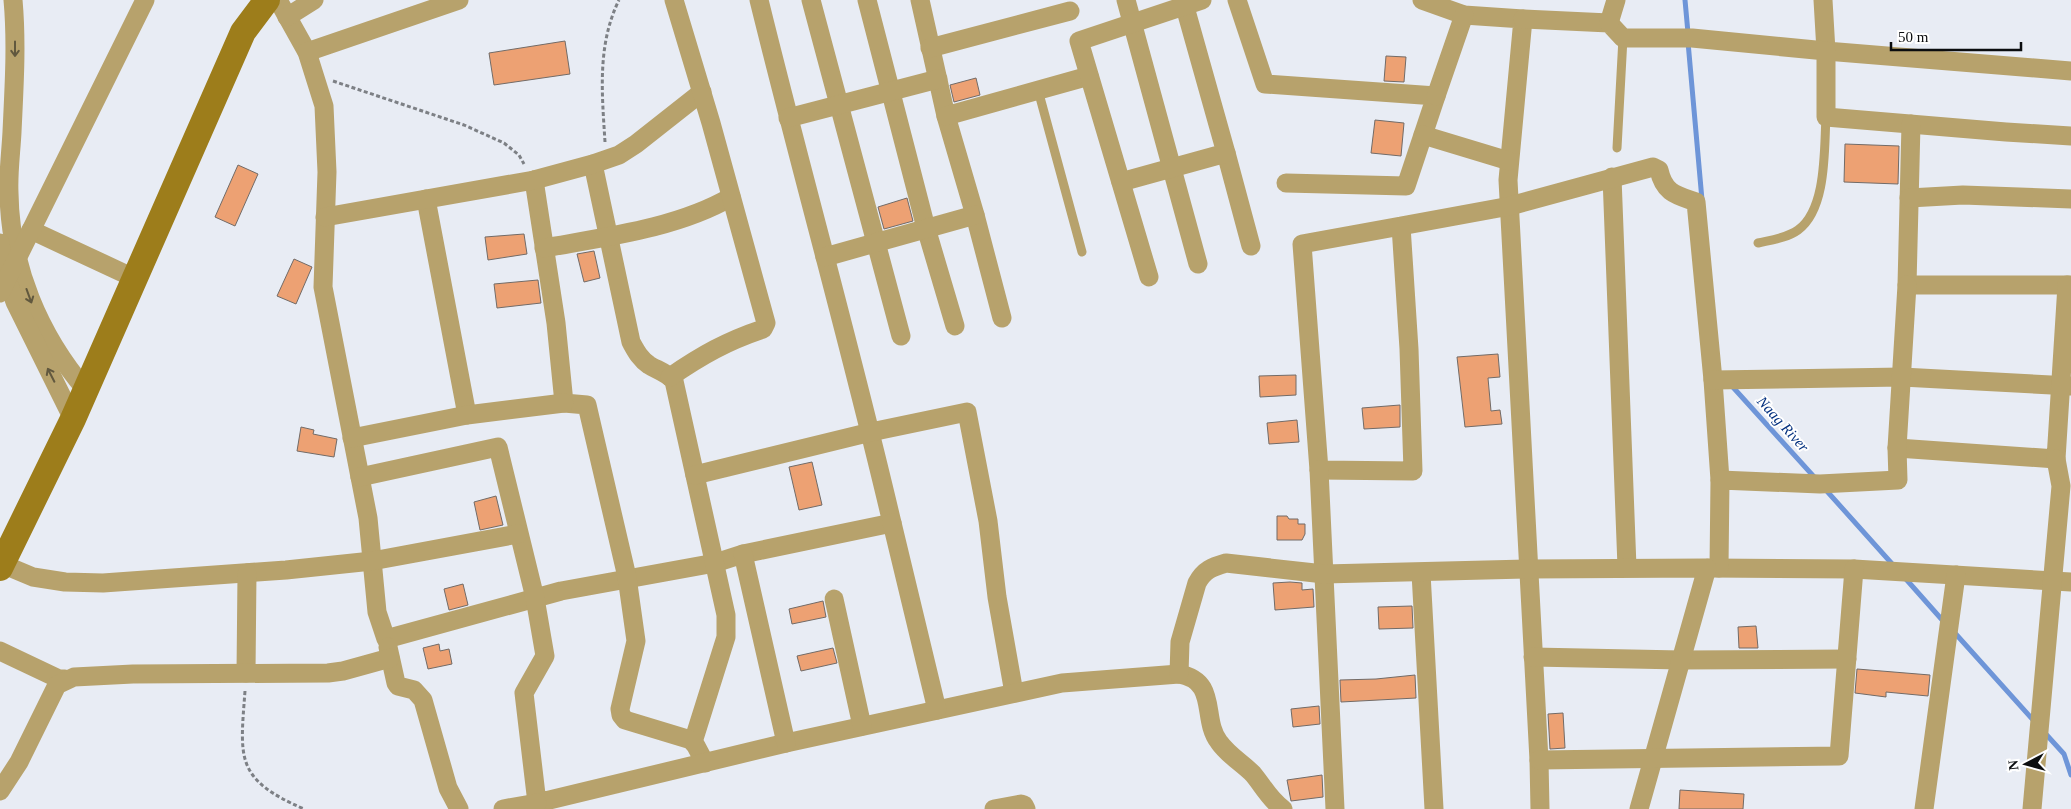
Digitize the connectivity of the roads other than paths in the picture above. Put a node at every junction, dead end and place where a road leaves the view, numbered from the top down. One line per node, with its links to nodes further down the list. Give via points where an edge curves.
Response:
1 (14, 0): 23 (street)
2 (27, 0): 23 (street)
3 (145, 0): 64 (street)
4 (267, 0): 76 (street, via 243,32)
5 (278, 0): 22 (street)
6 (314, 0): 22 (street)
7 (458, 0): 30 (street)
8 (674, 0): 36 (street)
9 (759, 0): 41 (street)
10 (811, 0): 38 (street)
11 (867, 0): 35 (street)
12 (920, 0): 28 (street)
13 (1126, 0): 25 (street)
14 (1237, 0): 37 (street, via 1265,84)
15 (1422, 0): 21 (street)
16 (1616, 0): 24 (street)
17 (1823, 0): 29 (street)
18 (1190, 2): 25 (street); 46 (street)
19 (1068, 6): 27 (street); 28 (street)
20 (1515, 12): 21 (street); 24 (street); 47 (street)
21 (1464, 15): 37 (street)
22 (287, 17): 30 (street)
23 (15, 22): 58 (street, one-way to 58, via 9,193)
24 (1609, 23): 26 (street)
25 (1132, 24): 27 (street); 49 (street)
26 (1623, 38): 29 (street, via 1692,38); 45 (lane)
27 (1079, 41): 32 (street)
28 (930, 48): 33 (street)
29 (1826, 51): 31 (street); 40 (street)
30 (307, 52): 61 (street, via 324,106)
31 (2071, 71)
32 (1089, 76): 34 (street); 52 (street)
33 (938, 80): 35 (street); 39 (street)
34 (1038, 90): 39 (street); 71 (lane)
35 (890, 91): 38 (street); 63 (street)
36 (702, 92): 48 (street, via 620,155); 54 (street)
37 (1436, 96): 43 (street)
38 (839, 104): 41 (street); 66 (street)
39 (946, 116): 60 (street)
40 (1826, 117): 42 (street); 68 (lane, via 1822,182 1813,211 1799,230)
41 (788, 118): 73 (street)
42 (1911, 124): 44 (street); 55 (street)
43 (1423, 135): 47 (street); 53 (street, via 1406,186)
44 (2071, 136)
45 (1617, 148)
46 (1226, 154): 49 (street); 69 (street)
47 (1509, 161): 59 (street)
48 (599, 162): 51 (street); 65 (street)
49 (1171, 167): 52 (street); 74 (street)
50 (1612, 177): 59 (street); 84 (street, via 1656,167 1667,190 1696,202); 105 (street)
51 (534, 180): 56 (street); 70 (street)
52 (1121, 182): 75 (street)
53 (1286, 183)
54 (731, 197): 65 (street, via 692,216); 85 (street, via 766,327 714,349)
55 (1909, 198): 57 (street, via 1963,195); 77 (street)
56 (426, 199): 61 (street); 89 (street)
57 (2071, 199)
58 (5, 206): 72 (street)
59 (1510, 206): 62 (street); 107 (street)
60 (975, 215): 63 (street); 80 (street)
61 (325, 217): 92 (street, via 322,287)
62 (1401, 226): 95 (street, via 1302,244); 95 (street, via 1413,472)
63 (926, 228): 66 (street); 81 (street)
64 (32, 230): 72 (street); 76 (street)
65 (610, 236): 70 (street); 85 (street, via 631,342 638,356)
66 (876, 242): 73 (street); 82 (street)
67 (0, 243): 79 (street)
68 (1758, 243)
69 (1251, 246)
70 (544, 248): 88 (street)
71 (1082, 252)
72 (18, 256): 79 (street); 87 (street, one-way to 87, via 23,280 45,332)
73 (825, 258): 91 (street)
74 (1198, 264)
75 (1149, 278)
76 (136, 279): 87 (street)
77 (1906, 285): 78 (street); 83 (street)
78 (2069, 285): 86 (street)
79 (3, 286): 90 (street, one-way to 79, via 27,326)
80 (1002, 318)
81 (955, 326)
82 (901, 336)
83 (1902, 377): 84 (street); 86 (street); 93 (street)
84 (1713, 380): 98 (street)
85 (674, 385): 96 (street)
86 (2066, 386): 94 (street)
87 (86, 390): 90 (street)
88 (564, 402): 89 (street); 113 (street, via 587,405)
89 (467, 414): 92 (street)
90 (73, 419): 104 (street)
91 (871, 432): 96 (street); 99 (street); 128 (street, via 967,412 988,520 997,598)
92 (352, 438): 97 (street)
93 (1897, 448): 94 (street); 98 (street, via 1898,480 1820,484)
94 (2056, 459): 114 (street, via 2060,486)
95 (1318, 470): 111 (street)
96 (695, 475): 103 (street)
97 (360, 477): 100 (street, via 498,447); 102 (street)
98 (1720, 480): 106 (street)
99 (892, 523): 101 (street); 129 (street)
100 (518, 534): 102 (street); 115 (street)
101 (743, 554): 103 (street); 117 (street)
102 (372, 561): 109 (street); 119 (street, via 377,612)
103 (715, 562): 113 (street); 118 (street)
104 (1, 566): 109 (street, via 33,577 65,582 103,583)
105 (1627, 567): 106 (street); 107 (street)
106 (1713, 568): 108 (street); 124 (street)
107 (1528, 569): 110 (street); 121 (street)
108 (1854, 569): 112 (street); 123 (street)
109 (247, 573): 125 (street)
110 (1421, 573): 111 (street); 144 (street)
111 (1324, 574): 126 (street, via 1226,563 1212,567 1197,583 1182,631); 143 (street)
112 (1956, 575): 114 (street); 147 (street)
113 (627, 578): 115 (street); 131 (street, via 636,641 621,715 625,720)
114 (2062, 581): 148 (street)
115 (535, 598): 119 (street); 137 (street, via 545,656 524,692)
116 (834, 598): 130 (street)
117 (756, 608): 118 (street); 132 (street)
118 (726, 614): 131 (street, via 726,637)
119 (386, 639): 122 (street)
120 (0, 651): 127 (street, via 59,680)
121 (1533, 657): 124 (street); 134 (street)
122 (390, 658): 125 (street, via 328,673); 138 (street, via 398,686 414,690 423,700 448,788)
123 (1847, 659): 124 (street); 133 (street, via 1839,756)
124 (1682, 660): 133 (street)
125 (246, 673): 127 (street, via 133,674)
126 (1179, 674): 128 (street, via 1062,683); 142 (street, via 1197,681 1203,690 1218,742)
127 (65, 679): 136 (street, via 57,685)
128 (1014, 693): 129 (street)
129 (937, 710): 130 (street)
130 (862, 726): 132 (street)
131 (693, 742): 135 (street)
132 (786, 743): 135 (street)
133 (1654, 759): 134 (street); 146 (street)
134 (1539, 760): 145 (street)
135 (704, 763): 137 (street)
136 (0, 791)
137 (538, 803): 139 (street)
138 (458, 809)
139 (503, 809)
140 (994, 809): 141 (street, via 1021,804)
141 (1026, 809)
142 (1284, 809)
143 (1335, 809)
144 (1434, 809)
145 (1540, 809)
146 (1639, 809)
147 (1924, 809)
148 (2032, 809)

